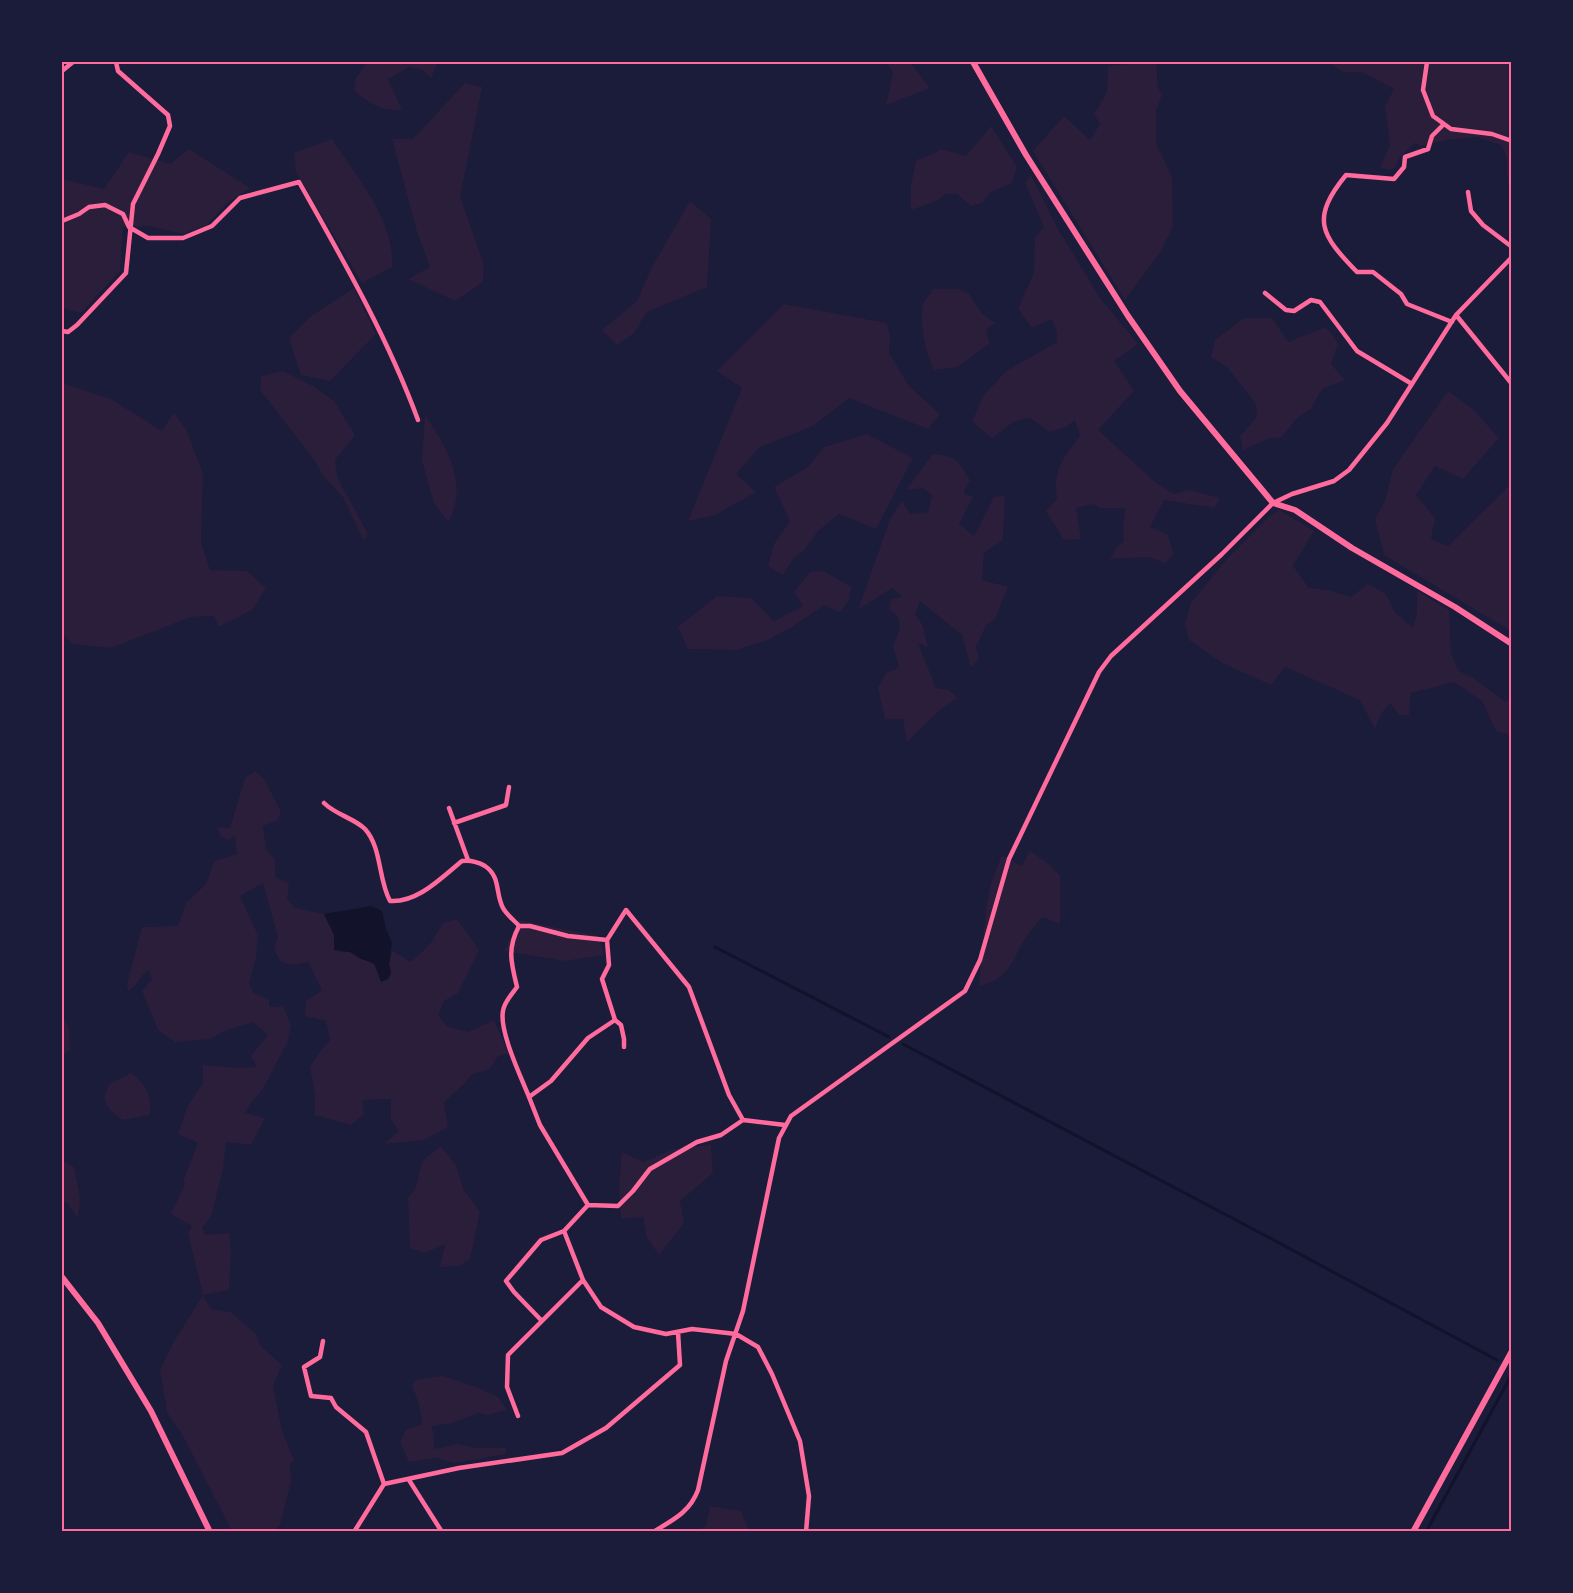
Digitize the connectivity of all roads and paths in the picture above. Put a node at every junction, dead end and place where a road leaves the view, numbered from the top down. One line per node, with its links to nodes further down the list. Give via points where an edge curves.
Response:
1 (73, 62): 5 (street)
2 (116, 62): 10 (street, via 118,71 168,115 170,126 133,204)
3 (973, 62): 20 (street, via 1026,155 1128,316 1184,396)
4 (1427, 62): 6 (street, via 1423,90 1432,116)
5 (62, 71)
6 (1444, 124): 7 (street, via 1451,129 1492,134); 15 (street, via 1432,136 1428,149 1405,157 1404,167 1394,178 1346,176 1326,203 1323,221 1332,247 1357,272 1373,272 1401,294 1407,304)
7 (1512, 141)
8 (1468, 192): 11 (street, via 1471,211)
9 (62, 221): 10 (street, via 89,207 105,205 123,214)
10 (129, 227): 16 (street, via 126,273 77,325 68,332); 19 (street, via 148,238 183,238 212,226 240,198 299,182 380,330)
11 (1512, 247)
12 (1512, 257): 14 (street)
13 (1265, 293): 17 (street, via 1286,310 1294,311 1311,300 1320,302 1357,351)
14 (1456, 315): 15 (street); 18 (street)
15 (1452, 322): 17 (street)
16 (62, 331)
17 (1412, 384): 20 (street, via 1349,470 1334,481)
18 (1512, 384)
19 (418, 420)
20 (1273, 503): 21 (street, via 1295,510); 33 (street, via 1111,656 1099,672 1009,859 980,960 965,991 791,1116)
21 (1512, 644)
22 (509, 787): 25 (street, via 506,805)
23 (324, 803): 26 (street, via 364,827 374,842 390,901 413,898)
24 (449, 808): 25 (street)
25 (454, 823): 26 (street)
26 (468, 860): 27 (street, via 492,871 503,909)
27 (519, 926): 28 (street); 31 (street, via 511,941 511,965 517,987 502,1012 503,1029)
28 (607, 940): 29 (street, via 609,965 602,979); 32 (street, via 626,910 689,987 729,1095)
29 (615, 1020): 30 (street, via 621,1025); 31 (street, via 588,1038 551,1081)
30 (624, 1047)
31 (529, 1097): 34 (street, via 540,1125)
32 (743, 1120): 33 (street); 34 (street, via 721,1135 697,1142 650,1169 618,1206)
33 (785, 1125): 40 (street)
34 (588, 1205): 35 (street)
35 (564, 1231): 37 (street); 38 (street, via 541,1240 506,1281)
36 (62, 1277): 46 (street, via 98,1323 151,1411)
37 (583, 1280): 38 (street); 39 (street, via 601,1307 634,1327 666,1334)
38 (541, 1320): 43 (street, via 508,1354 507,1387)
39 (678, 1332): 40 (street, via 692,1329); 44 (street, via 680,1365 585,1442 562,1453 459,1468)
40 (736, 1334): 49 (street, via 726,1361 694,1501 686,1511); 50 (street, via 758,1347 800,1441 809,1496)
41 (323, 1341): 45 (street, via 320,1357 304,1366 311,1396 331,1398 366,1432)
42 (1512, 1351): 51 (street)
43 (518, 1416)
44 (409, 1480): 45 (street); 48 (street)
45 (384, 1484): 47 (street)
46 (210, 1532)
47 (354, 1532)
48 (442, 1532)
49 (653, 1532)
50 (806, 1532)
51 (1413, 1532)

